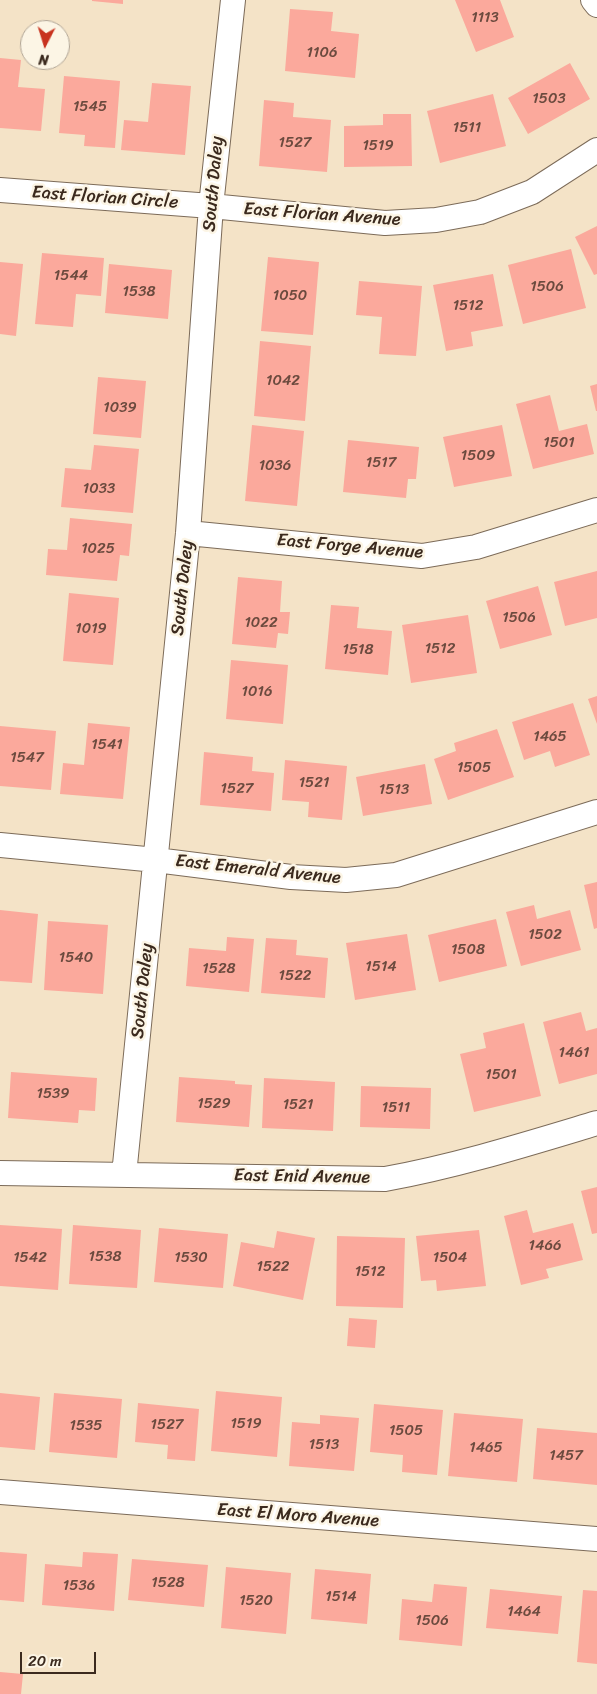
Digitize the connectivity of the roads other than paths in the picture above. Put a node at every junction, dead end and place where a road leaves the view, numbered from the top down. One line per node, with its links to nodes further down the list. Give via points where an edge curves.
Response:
1 (232, 0): 6 (street, South Daley)
2 (593, 0): 3 (street)
3 (597, 5)
4 (597, 150): 6 (street, East Florian Avenue, via 532,192 480,212 436,220 385,223)
5 (0, 190): 6 (street, East Florian Circle)
6 (211, 206): 8 (street, South Daley)
7 (597, 510): 8 (street, East Forge Avenue, via 476,547 422,556)
8 (188, 533): 11 (street, South Daley)
9 (597, 812): 11 (street, East Emerald Avenue, via 396,875 346,880 291,877)
10 (0, 845): 11 (street, East Emerald Avenue)
11 (156, 860): 14 (street, South Daley)
12 (597, 1123): 14 (street, East Enid Avenue, via 499,1153 385,1179)
13 (0, 1173): 14 (street, East Enid Avenue)
14 (124, 1175)
15 (0, 1492): 16 (street, East El Moro Avenue)
16 (597, 1539)

